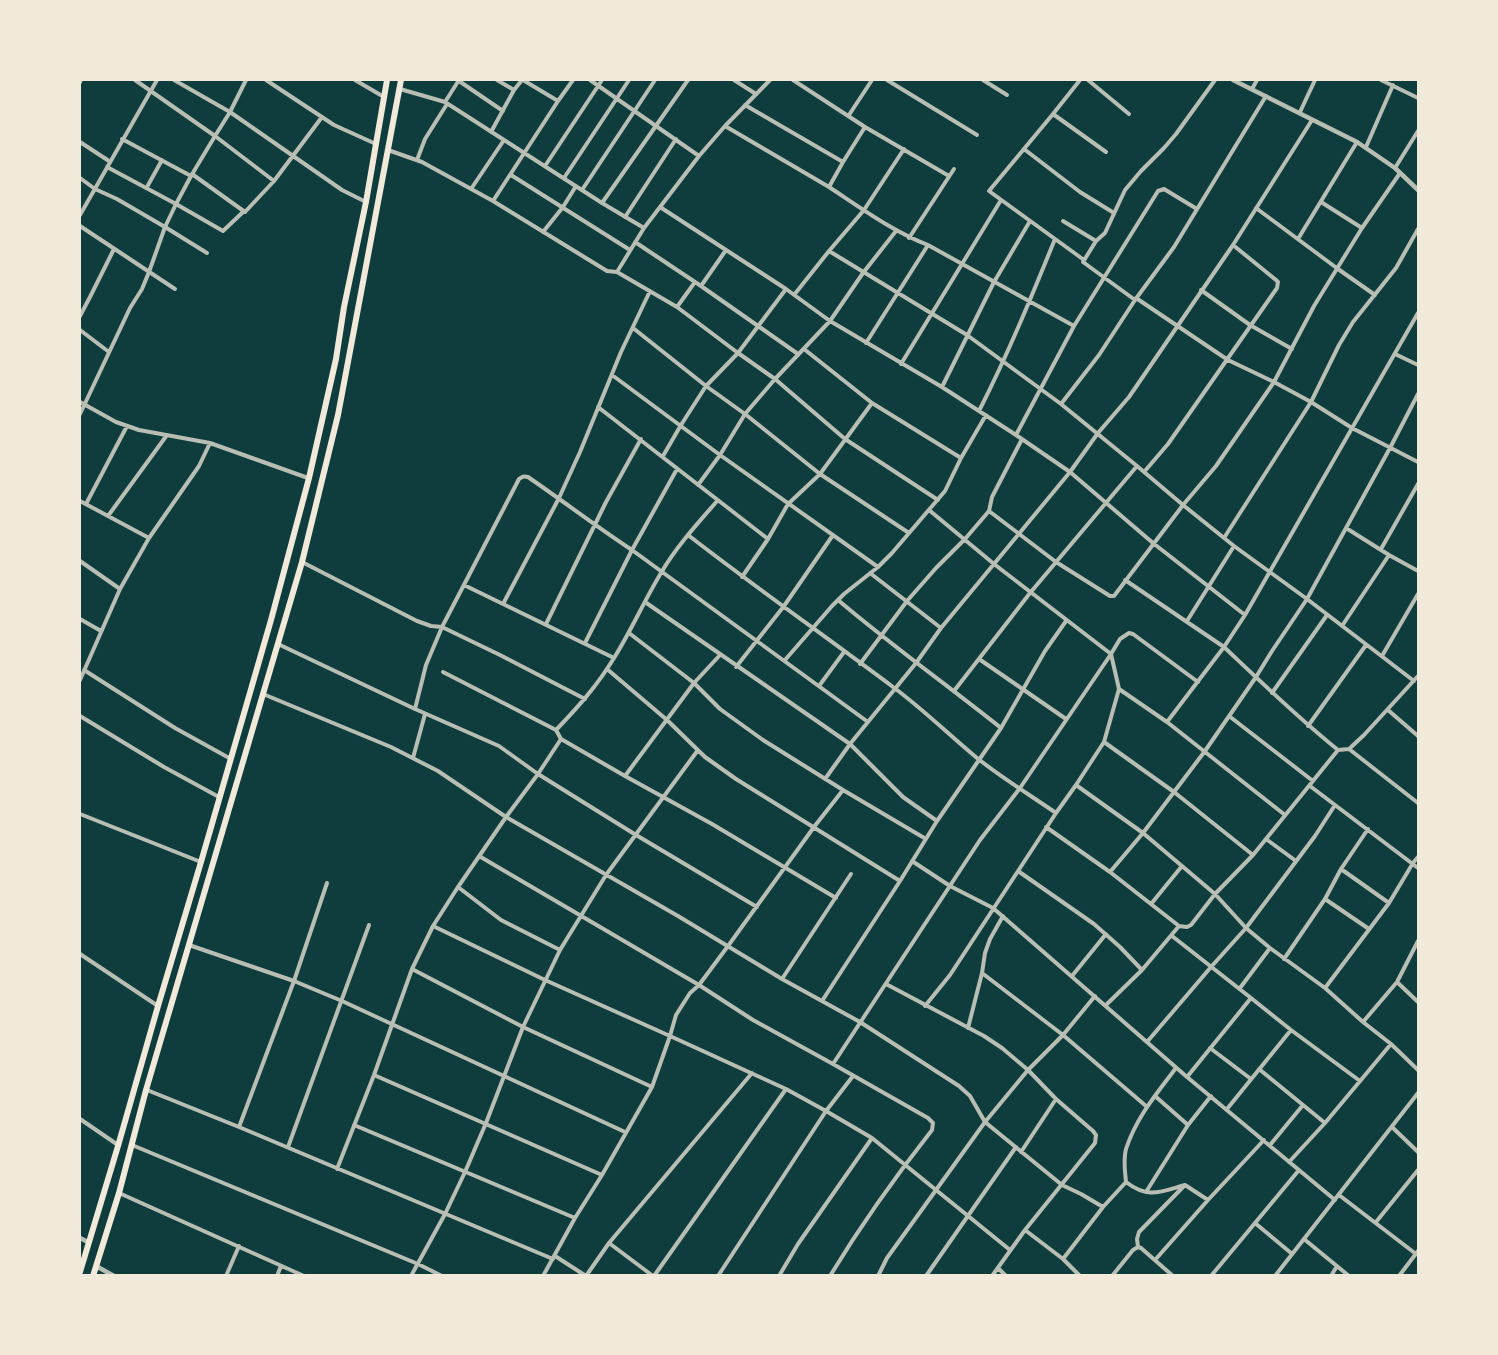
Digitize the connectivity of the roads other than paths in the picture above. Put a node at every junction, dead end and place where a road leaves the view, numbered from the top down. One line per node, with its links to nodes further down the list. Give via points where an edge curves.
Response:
1 (135, 80): 35 (street)
2 (157, 80): 35 (street)
3 (174, 80): 47 (street)
4 (246, 80): 47 (street)
5 (266, 80): 53 (street)
6 (355, 80): 40 (street)
7 (387, 80): 40 (highway)
8 (401, 80): 33 (highway)
9 (459, 80): 44 (street); 46 (street)
10 (497, 80): 36 (street)
11 (523, 80): 36 (street); 43 (street)
12 (573, 80): 43 (street)
13 (590, 80): 31 (street)
14 (602, 80): 31 (street)
15 (628, 80): 41 (street)
16 (655, 80): 48 (street)
17 (688, 80): 55 (street)
18 (734, 80): 37 (street)
19 (770, 80): 37 (street)
20 (793, 80): 52 (street)
21 (872, 80): 52 (street)
22 (887, 80): 60 (street)
23 (983, 80): 38 (street)
24 (1080, 80): 50 (street)
25 (1088, 80): 51 (street)
26 (1215, 80): 110 (street, via 1176,134 1129,184)
27 (1233, 80): 34 (street)
28 (1257, 80): 34 (street)
29 (1315, 80): 49 (street)
30 (1381, 80): 32 (street)
31 (599, 85): 41 (street); 80 (street)
32 (1394, 85): 42 (street); 68 (street)
33 (399, 89): 44 (street); 71 (highway)
34 (1252, 89): 39 (street)
35 (149, 90): 61 (street); 62 (street)
36 (514, 90): 46 (street)
37 (756, 94): 45 (street)
38 (1007, 95)
39 (1266, 96): 49 (street); 107 (street)
40 (384, 97): 67 (highway)
41 (616, 98): 48 (street); 89 (street)
42 (1419, 98)
43 (558, 101): 73 (street)
44 (446, 103): 59 (street); 77 (street)
45 (745, 105): 56 (street); 79 (street)
46 (503, 111): 59 (street)
47 (230, 112): 61 (street); 74 (street)
48 (635, 112): 55 (street); 97 (street)
49 (1300, 112): 54 (street)
50 (1053, 114): 70 (street); 72 (street)
51 (1129, 114)
52 (849, 115): 57 (street)
53 (322, 117): 67 (street); 74 (street)
54 (1313, 119): 66 (street); 106 (street)
55 (656, 126): 63 (street); 101 (street)
56 (724, 126): 75 (street); 92 (street)
57 (865, 127): 69 (street); 79 (street)
58 (1419, 131): 82 (street)
59 (491, 132): 64 (street)
60 (977, 135)
61 (215, 136): 85 (street); 90 (street)
62 (122, 139): 76 (street); 78 (street)
63 (676, 139): 75 (street); 112 (street)
64 (504, 140): 73 (street); 96 (street)
65 (80, 142): 78 (street)
66 (1357, 142): 68 (street); 102 (street)
67 (376, 144): 100 (highway)
68 (1366, 147): 82 (street)
69 (904, 149): 87 (street); 108 (street)
70 (1024, 149): 98 (street, via 989,191); 110 (street)
71 (387, 150): 77 (street); 242 (highway, via 338,415)
72 (1106, 152)
73 (524, 154): 80 (street); 86 (street)
74 (292, 156): 90 (street); 100 (street)
75 (699, 156): 105 (street)
76 (162, 160): 85 (street); 93 (street)
77 (417, 160): 96 (street)
78 (110, 161): 81 (street)
79 (843, 162): 92 (street)
80 (545, 166): 89 (street)
81 (107, 167): 93 (street); 95 (street)
82 (1395, 168): 84 (street)
83 (954, 169): 87 (street)
84 (1400, 173): 94 (street); 118 (street)
85 (191, 175): 103 (street); 109 (street)
86 (511, 175): 99 (street); 104 (street)
87 (949, 176): 122 (street)
88 (80, 178): 95 (street)
89 (564, 178): 91 (street)
90 (274, 181): 109 (street)
91 (576, 186): 97 (street); 104 (street)
92 (829, 187): 108 (street)
93 (147, 188): 103 (street)
94 (1418, 188)
95 (95, 189): 111 (street); 116 (street)
96 (471, 189): 99 (street)
97 (582, 190): 101 (street)
98 (1001, 200): 113 (street); 135 (street)
99 (493, 201): 121 (street)
100 (366, 202): 212 (highway)
101 (602, 202): 112 (street)
102 (1321, 202): 118 (street); 124 (street)
103 (177, 204): 109 (street, via 223,231); 116 (street)
104 (562, 207): 121 (street); 131 (street)
105 (660, 207): 117 (street); 130 (street)
106 (1256, 208): 124 (street); 128 (street)
107 (1197, 209): 140 (street, via 1160,189); 151 (street)
108 (864, 210): 120 (street); 132 (street)
109 (245, 212)
110 (1114, 213): 125 (street, via 1105,233)
111 (80, 215)
112 (625, 216): 117 (street)
113 (1030, 221): 123 (street); 142 (street)
114 (1063, 221): 125 (street)
115 (80, 226): 129 (street)
116 (165, 226): 133 (street); 137 (street)
117 (644, 228): 126 (street)
118 (1362, 228): 136 (street)
119 (1419, 230): 150 (street)
120 (896, 231): 122 (street); 139 (street)
121 (543, 232): 138 (street, via 607,271)
122 (909, 238): 127 (street)
123 (1055, 239): 134 (street); 152 (street)
124 (1298, 239): 136 (street)
125 (1096, 241): 134 (street)
126 (635, 243): 131 (street); 141 (street)
127 (928, 245): 135 (street); 148 (street)
128 (1233, 245): 146 (street); 158 (street, via 1278,282)
129 (114, 249): 137 (street); 156 (street)
130 (726, 249): 143 (street); 145 (street)
131 (630, 250): 138 (street)
132 (829, 251): 139 (street); 149 (street)
133 (207, 253)
134 (1084, 260): 140 (street)
135 (962, 263): 142 (street); 155 (street)
136 (1338, 269): 150 (street); 167 (street)
137 (150, 272): 144 (street); 168 (street)
138 (617, 272): 147 (street)
139 (863, 273): 148 (street); 157 (street)
140 (1104, 277): 151 (street); 160 (street)
141 (695, 282): 143 (street); 153 (street)
142 (994, 282): 152 (street); 164 (street)
143 (700, 286): 159 (street)
144 (175, 289)
145 (786, 289): 149 (street); 159 (street)
146 (1201, 290): 158 (street); 161 (street)
147 (650, 291): 153 (street); 162 (street)
148 (897, 294): 155 (street); 165 (street)
149 (794, 295): 157 (street)
150 (1375, 295): 183 (street, via 1339,345)
151 (1136, 299): 161 (street); 186 (street)
152 (1030, 302): 160 (street); 173 (street)
153 (677, 307): 169 (street)
154 (1419, 313): 171 (street)
155 (931, 314): 164 (street); 174 (street)
156 (80, 316)
157 (830, 321): 165 (street); 166 (street)
158 (1250, 325): 167 (street); 172 (street)
159 (758, 326): 169 (street); 170 (street)
160 (1074, 326): 181 (street)
161 (1177, 327): 172 (street); 195 (street, via 1129,397)
162 (633, 328): 176 (street); 179 (street)
163 (80, 330): 168 (street)
164 (967, 335): 173 (street); 180 (street)
165 (866, 343): 174 (street)
166 (803, 349): 170 (street); 184 (street)
167 (1292, 350): 178 (street)
168 (109, 352): 185 (street)
169 (738, 353): 177 (street); 179 (street)
170 (798, 354): 177 (street)
171 (1395, 354): 175 (street); 194 (street)
172 (1228, 360): 178 (street); 210 (street)
173 (1004, 362): 181 (street); 188 (street)
174 (901, 364): 180 (street)
175 (1419, 365)
176 (612, 375): 187 (street); 192 (street)
177 (775, 379): 190 (street); 199 (street)
178 (1275, 382): 183 (street); 222 (street, via 1216,466)
179 (706, 386): 190 (street); 192 (street)
180 (942, 387): 188 (street)
181 (1040, 389): 186 (street); 197 (street)
182 (1419, 394): 202 (street)
183 (1311, 402): 194 (street); 233 (street)
184 (872, 403): 199 (street); 205 (street)
185 (82, 404): 189 (street); 193 (street)
186 (1061, 404): 195 (street)
187 (598, 407): 198 (street); 215 (street)
188 (979, 411): 191 (street)
189 (80, 414)
190 (745, 414): 203 (street); 211 (street)
191 (986, 415): 197 (street); 205 (street)
192 (681, 425): 203 (street); 204 (street)
193 (126, 426): 196 (street); 220 (street)
194 (1352, 428): 202 (street); 248 (street)
195 (1098, 433): 207 (street); 209 (street)
196 (167, 435): 201 (street); 225 (street)
197 (1017, 435): 200 (street)
198 (641, 439): 204 (street); 226 (street)
199 (845, 439): 211 (street); 217 (street)
200 (1022, 439): 209 (street); 224 (street, via 992,497)
201 (210, 443): 212 (street); 232 (street, via 199,466)
202 (1390, 448): 206 (street); 227 (street)
203 (720, 455): 214 (street); 221 (street)
204 (663, 456): 208 (street)
205 (961, 458): 217 (street)
206 (1419, 462)
207 (1137, 466): 210 (street); 219 (street)
208 (677, 469): 214 (street); 239 (street)
209 (1070, 472): 219 (street); 229 (street)
210 (1144, 472): 222 (street)
211 (820, 474): 221 (street); 228 (street)
212 (309, 478): 329 (highway)
213 (1419, 484): 238 (street)
214 (698, 485): 216 (street)
215 (559, 498): 226 (street); 252 (street, via 522,476); 261 (street)
216 (718, 500): 230 (street); 234 (street)
217 (938, 500): 223 (street)
218 (80, 501): 220 (street)
219 (1106, 502): 236 (street); 243 (street)
220 (86, 504): 225 (street)
221 (788, 504): 231 (street); 234 (street)
222 (1183, 505): 233 (street); 236 (street)
223 (929, 510): 228 (street); 235 (street)
224 (989, 511): 229 (street); 235 (street)
225 (108, 516): 232 (street)
226 (595, 526): 239 (street); 268 (street)
227 (1346, 528): 238 (street); 257 (street)
228 (909, 533): 245 (street)
229 (1020, 534): 243 (street); 244 (street)
230 (688, 535): 247 (street); 250 (street)
231 (833, 535): 245 (street); 262 (street)
232 (149, 538): 254 (street)
233 (1224, 538): 237 (street)
234 (768, 539): 250 (street)
235 (965, 539): 244 (street); 259 (street)
236 (1153, 543): 251 (street); 253 (street)
237 (1234, 546): 248 (street); 253 (street)
238 (1381, 549): 240 (street)
239 (632, 550): 247 (street); 277 (street)
240 (1389, 555): 246 (street); 269 (street)
241 (80, 561): 254 (street)
242 (302, 562): 270 (street, via 417,621); 278 (highway)
243 (1056, 562): 251 (street, via 1112,597); 255 (street)
244 (993, 564): 255 (street); 272 (street)
245 (878, 567): 249 (street)
246 (1419, 571)
247 (661, 572): 260 (street); 276 (street)
248 (1269, 572): 257 (street); 263 (street)
249 (870, 573): 258 (street); 259 (street)
250 (742, 577): 262 (street)
251 (1125, 580): 267 (street)
252 (464, 585): 261 (street); 270 (street)
253 (1208, 586): 263 (street); 267 (street)
254 (120, 589): 273 (street)
255 (1030, 593): 266 (street); 286 (street)
256 (1419, 594): 284 (street)
257 (1306, 599): 264 (street); 295 (street)
258 (838, 600): 271 (street); 275 (street)
259 (907, 601): 272 (street); 275 (street)
260 (645, 602): 274 (street); 283 (street)
261 (503, 604): 268 (street)
262 (784, 606): 271 (street); 276 (street)
263 (1245, 615): 280 (street)
264 (1328, 615): 269 (street); 305 (street)
265 (80, 619): 273 (street)
266 (1066, 621): 282 (street); 302 (street)
267 (1187, 621): 280 (street)
268 (546, 624): 277 (street)
269 (1342, 626): 279 (street)
270 (442, 627): 307 (street); 308 (street, via 426,665)
271 (813, 628): 281 (street); 287 (street)
272 (941, 628): 288 (street)
273 (101, 631): 292 (street)
274 (629, 633): 285 (street); 299 (street)
275 (881, 636): 288 (street); 289 (street)
276 (757, 640): 287 (street); 290 (street)
277 (585, 643): 285 (street)
278 (278, 644): 306 (highway); 308 (street)
279 (1366, 645): 284 (street); 317 (street)
280 (1224, 647): 295 (street); 298 (street)
281 (844, 652): 289 (street); 300 (street)
282 (1111, 654): 298 (street, via 1120,639 1133,634); 303 (street); 313 (street)
283 (720, 656): 290 (street); 299 (street)
284 (1382, 656): 297 (street)
285 (615, 658): 291 (street)
286 (979, 659): 302 (street); 304 (street)
287 (785, 660): 300 (street)
288 (916, 663): 301 (street); 304 (street)
289 (860, 664): 301 (street)
290 (736, 667): 323 (street)
291 (607, 669): 307 (street); 314 (street)
292 (84, 670): 296 (street); 329 (street)
293 (443, 672): 319 (street)
294 (1419, 676): 297 (street)
295 (1256, 677): 305 (street); 312 (street)
296 (80, 678)
297 (1414, 681): 309 (street)
298 (1198, 682): 316 (street)
299 (694, 683): 314 (street); 333 (street, via 743,726)
300 (819, 686): 315 (street)
301 (895, 688): 315 (street); 330 (street)
302 (1023, 689): 313 (street); 318 (street)
303 (1119, 689): 316 (street); 322 (street)
304 (954, 691): 318 (street)
305 (1272, 693): 317 (street)
306 (263, 694): 328 (street); 392 (highway)
307 (585, 699): 319 (street)
308 (415, 709): 310 (street)
309 (1388, 710): 320 (street); 324 (street)
310 (425, 714): 328 (street); 331 (street, via 499,746)
311 (80, 716): 340 (street)
312 (1229, 716): 327 (street); 334 (street)
313 (1066, 719): 337 (street)
314 (667, 720): 325 (street); 332 (street)
315 (868, 722): 323 (street)
316 (1167, 722): 327 (street)
317 (1308, 726): 326 (street)
318 (1001, 728): 330 (street)
319 (556, 730): 321 (street)
320 (1419, 736)
321 (561, 739): 331 (street); 332 (street)
322 (1104, 742): 335 (street); 339 (street)
323 (850, 744): 333 (street); 348 (street, via 903,797)
324 (1349, 749): 326 (street); 342 (street)
325 (698, 750): 341 (street); 349 (street, via 736,779)
326 (1338, 750): 334 (street)
327 (1204, 751): 339 (street); 346 (street)
328 (413, 758): 347 (street)
329 (231, 759): 340 (highway)
330 (979, 760): 337 (street); 348 (street)
331 (538, 774): 347 (street); 353 (street)
332 (625, 776): 341 (street)
333 (825, 779): 338 (street)
334 (1313, 781): 336 (street)
335 (1076, 785): 344 (street); 352 (street)
336 (1310, 786): 343 (street); 346 (street)
337 (1020, 788): 344 (street); 373 (street)
338 (843, 790): 349 (street); 354 (street)
339 (1174, 792): 352 (street); 356 (street)
340 (220, 797): 361 (highway)
341 (664, 798): 353 (street); 364 (street)
342 (1419, 803)
343 (1335, 805): 351 (street); 360 (street)
344 (1056, 813): 350 (street)
345 (80, 814): 361 (street)
346 (1285, 815): 355 (street)
347 (506, 817): 357 (street); 370 (street)
348 (937, 821): 354 (street)
349 (814, 827): 364 (street); 371 (street)
350 (1046, 827): 367 (street); 368 (street)
351 (1368, 829): 362 (street); 366 (street)
352 (1143, 833): 363 (street); 368 (street)
353 (636, 835): 370 (street); 380 (street)
354 (926, 839): 359 (street)
355 (1266, 839): 356 (street); 360 (street)
356 (1253, 855): 375 (street)
357 (479, 856): 374 (street); 382 (street)
358 (1419, 857): 362 (street)
359 (912, 861): 371 (street); 373 (street)
360 (1296, 861): 387 (street)
361 (201, 862): 417 (highway)
362 (1413, 863): 365 (street); 378 (street)
363 (1182, 866): 375 (street); 379 (street)
364 (785, 868): 376 (street); 380 (street)
365 (1419, 868)
366 (1341, 869): 377 (street); 378 (street)
367 (1018, 871): 381 (street); 389 (street)
368 (1110, 872): 379 (street)
369 (850, 874): 376 (street)
370 (606, 875): 382 (street); 393 (street)
371 (900, 881): 414 (street)
372 (327, 883): 405 (street)
373 (950, 886): 381 (street); 407 (street)
374 (458, 887): 385 (street); 395 (street, via 501,920)
375 (1215, 894): 386 (street, via 1191,925); 387 (street)
376 (836, 898): 403 (street)
377 (1324, 899): 388 (street); 397 (street)
378 (1389, 903): 388 (street)
379 (1151, 904): 386 (street)
380 (757, 907): 393 (street)
381 (993, 908): 383 (street); 418 (street)
382 (580, 915): 395 (street); 408 (street)
383 (1003, 916): 401 (street, via 985,952); 402 (street)
384 (369, 925): 413 (street)
385 (433, 926): 399 (street); 404 (street)
386 (1179, 926): 390 (street)
387 (1246, 928): 394 (street); 398 (street)
388 (1369, 929): 410 (street)
389 (1106, 934): 400 (street); 402 (street)
390 (1172, 936): 398 (street); 400 (street)
391 (1419, 941): 406 (street)
392 (189, 945): 405 (street); 444 (highway)
393 (728, 946): 403 (street); 408 (street)
394 (1270, 948): 397 (street); 409 (street)
395 (560, 950): 404 (street)
396 (80, 954): 417 (street)
397 (1284, 959): 410 (street)
398 (1211, 967): 409 (street); 427 (street)
399 (412, 969): 421 (street); 422 (street)
400 (1142, 970): 416 (street)
401 (982, 973): 423 (street); 426 (street)
402 (1072, 976): 411 (street)
403 (782, 979): 414 (street)
404 (544, 980): 422 (street); 425 (street)
405 (294, 981): 413 (street); 459 (street)
406 (1397, 982): 415 (street); 420 (street)
407 (886, 984): 418 (street); 419 (street)
408 (699, 985): 425 (street, via 676,1015); 430 (street)
409 (1240, 988): 412 (street)
410 (1325, 988): 420 (street)
411 (1095, 996): 416 (street); 426 (street)
412 (1251, 998): 424 (street); 429 (street)
413 (342, 1001): 421 (street); 468 (street)
414 (822, 1001): 419 (street)
415 (1419, 1002)
416 (1106, 1005): 427 (street)
417 (158, 1006): 466 (highway)
418 (925, 1006): 423 (street)
419 (860, 1022): 430 (street); 454 (street, via 959,1086 970,1096)
420 (1363, 1022): 428 (street)
421 (392, 1025): 436 (street); 437 (street)
422 (523, 1027): 437 (street); 442 (street)
423 (968, 1028): 433 (street, via 1002,1048)
424 (1291, 1030): 432 (street); 441 (street)
425 (670, 1035): 435 (street); 442 (street)
426 (1063, 1035): 433 (street); 449 (street)
427 (1147, 1042): 431 (street)
428 (1391, 1044): 434 (street); 441 (street)
429 (1210, 1048): 439 (street); 440 (street)
430 (833, 1064): 438 (street)
431 (1176, 1068): 439 (street); 446 (street)
432 (1259, 1069): 440 (street); 450 (street)
433 (1028, 1070): 448 (street); 454 (street)
434 (1419, 1070)
435 (752, 1073): 443 (street); 497 (street)
436 (374, 1075): 456 (street); 457 (street)
437 (503, 1076): 456 (street); 461 (street)
438 (853, 1076): 452 (street); 472 (street, via 933,1123 932,1130)
439 (1187, 1077): 447 (street)
440 (1251, 1079): 451 (street)
441 (1360, 1081): 455 (street)
442 (652, 1087): 461 (street)
443 (786, 1089): 452 (street); 522 (street)
444 (147, 1090): 459 (street); 464 (highway)
445 (1419, 1093): 460 (street)
446 (1155, 1096): 449 (street); 458 (street)
447 (1211, 1096): 451 (street); 458 (street)
448 (1056, 1099): 469 (street); 479 (street, via 1093,1131 1096,1139)
449 (1146, 1106): 478 (street, via 1126,1149)
450 (1304, 1106): 455 (street); 465 (street)
451 (1227, 1109): 463 (street)
452 (826, 1111): 462 (street); 523 (street)
453 (80, 1119): 466 (street)
454 (985, 1122): 467 (street); 481 (street)
455 (1325, 1123): 471 (street)
456 (486, 1124): 476 (street); 477 (street)
457 (354, 1125): 473 (street); 476 (street)
458 (1188, 1125): 483 (street)
459 (239, 1127): 468 (street)
460 (1392, 1127): 470 (street); 484 (street)
461 (625, 1132): 477 (street)
462 (872, 1138): 472 (street); 524 (street)
463 (1264, 1140): 465 (street); 485 (street)
464 (132, 1145): 482 (highway); 506 (street)
465 (1270, 1145): 471 (street)
466 (118, 1146): 496 (highway)
467 (1016, 1147): 469 (street); 489 (street)
468 (288, 1148): 473 (street)
469 (1021, 1152): 479 (street)
470 (1419, 1152)
471 (1289, 1162): 474 (street)
472 (905, 1164): 481 (street); 525 (street)
473 (337, 1169): 488 (street)
474 (1299, 1170): 486 (street); 492 (street)
475 (1419, 1170): 491 (street)
476 (465, 1172): 488 (street); 490 (street)
477 (602, 1175): 490 (street)
478 (1126, 1182): 483 (street); 487 (street)
479 (1062, 1185): 487 (street); 493 (street)
480 (1185, 1185): 483 (street); 485 (street); 499 (street, via 1139,1232)
481 (936, 1191): 489 (street); 526 (street)
482 (119, 1193): 498 (street); 507 (highway)
483 (1145, 1193)
484 (1339, 1195): 486 (street); 491 (street)
485 (1208, 1200): 505 (street)
486 (1335, 1200): 495 (street)
487 (1103, 1208): 504 (street)
488 (445, 1214): 503 (street); 506 (street)
489 (967, 1216): 500 (street); 527 (street)
490 (575, 1218): 503 (street)
491 (1376, 1222): 501 (street)
492 (1255, 1223): 502 (street); 533 (street)
493 (1025, 1230): 500 (street); 504 (street)
494 (80, 1238): 496 (street)
495 (1304, 1239): 502 (street); 509 (street)
496 (88, 1242): 512 (highway)
497 (609, 1243): 503 (street, via 586,1275); 511 (street)
498 (239, 1246): 508 (street); 515 (street)
499 (1138, 1247): 505 (street); 531 (street)
500 (1010, 1250): 510 (street)
501 (1417, 1252): 537 (street)
502 (1291, 1254): 534 (street)
503 (554, 1258): 520 (street)
504 (1063, 1259): 530 (street)
505 (1155, 1260): 532 (street)
506 (418, 1264): 518 (street); 519 (street)
507 (96, 1266): 513 (highway); 514 (street)
508 (281, 1266): 516 (street); 517 (street)
509 (1338, 1266): 535 (street); 536 (street)
510 (998, 1268): 528 (street); 529 (street)
511 (644, 1269): 521 (street); 522 (street)
512 (80, 1272): 513 (highway)
513 (91, 1275)
514 (114, 1275)
515 (226, 1275)
516 (277, 1275)
517 (304, 1275)
518 (411, 1275)
519 (442, 1275)
520 (543, 1275)
521 (640, 1275)
522 (653, 1275)
523 (718, 1275)
524 (779, 1275)
525 (830, 1275)
526 (878, 1275)
527 (926, 1275)
528 (992, 1275)
529 (1006, 1275)
530 (1080, 1275)
531 (1112, 1275)
532 (1173, 1275)
533 (1211, 1275)
534 (1275, 1275)
535 (1331, 1275)
536 (1349, 1275)
537 (1399, 1275)

